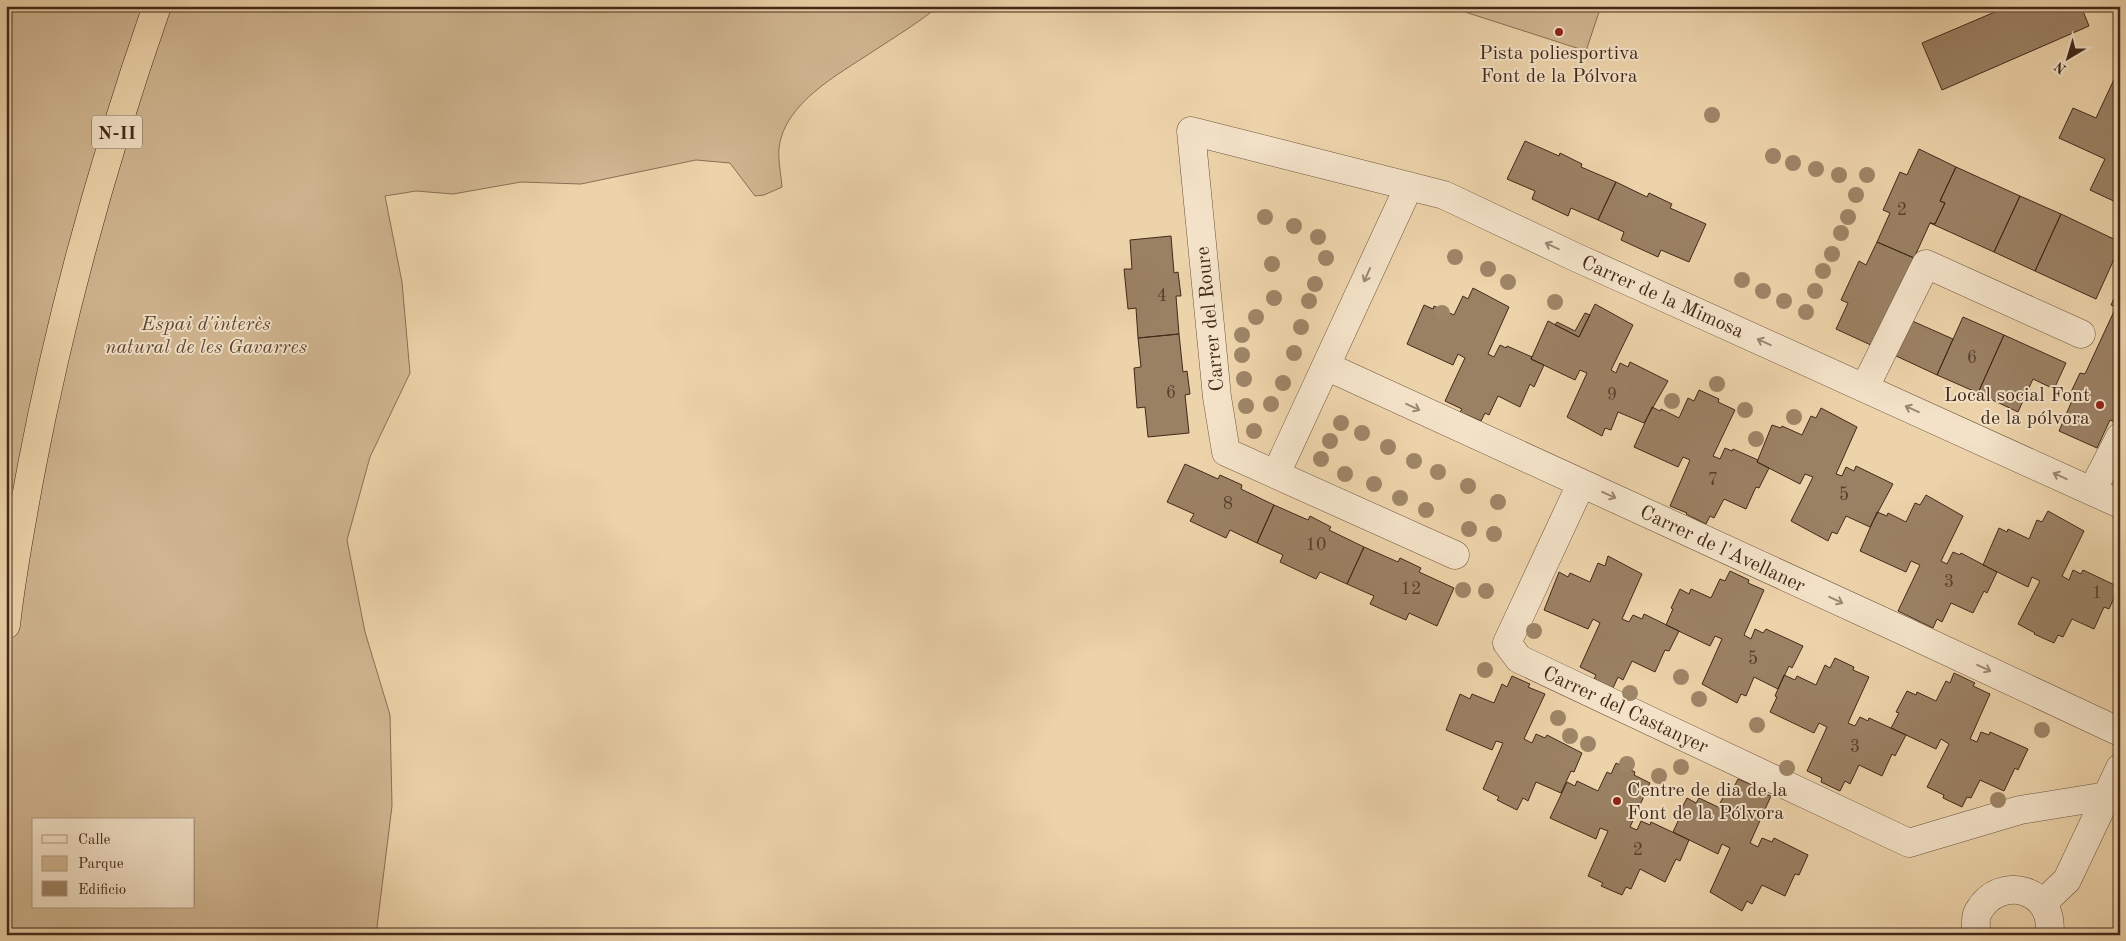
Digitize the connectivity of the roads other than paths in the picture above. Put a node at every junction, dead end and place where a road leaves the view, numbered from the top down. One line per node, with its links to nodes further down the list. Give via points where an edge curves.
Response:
1 (157, 6): 13 (highway, N-II, via 89,223 65,314 42,412 12,571)
2 (1191, 131): 3 (street, Carrer de la Mimosa); 8 (street, Carrer del Roure, via 1217,397 1226,452)
3 (1408, 186): 5 (street, one-way to 5); 6 (street, Carrer de la Mimosa, one-way to 3, via 1444,195)
4 (2081, 334): 6 (street, via 1926,264)
5 (1326, 366): 8 (street); 9 (street, Carrer de l'Avellaner, one-way to 9)
6 (1865, 387): 10 (street, Carrer de la Mimosa, one-way to 6)
7 (2120, 436): 10 (street)
8 (1276, 474): 12 (street, Carrer del Roure)
9 (1581, 484): 14 (street, Carrer de l'Avellaner, one-way to 14); 16 (street, Carrer del Castanyer, via 1507,643 1518,659 1909,843 2020,810)
10 (2092, 491): 11 (street, Carrer de la Mimosa)
11 (2120, 504)
12 (1455, 555)
13 (6, 625)
14 (2120, 732)
15 (2120, 768): 16 (street)
16 (2107, 796): 17 (street, via 2066,880)
17 (2043, 903): 18 (street, via 2023,890 1995,893 1978,912); 19 (street, via 2051,924)
18 (1976, 935)
19 (2049, 935)

